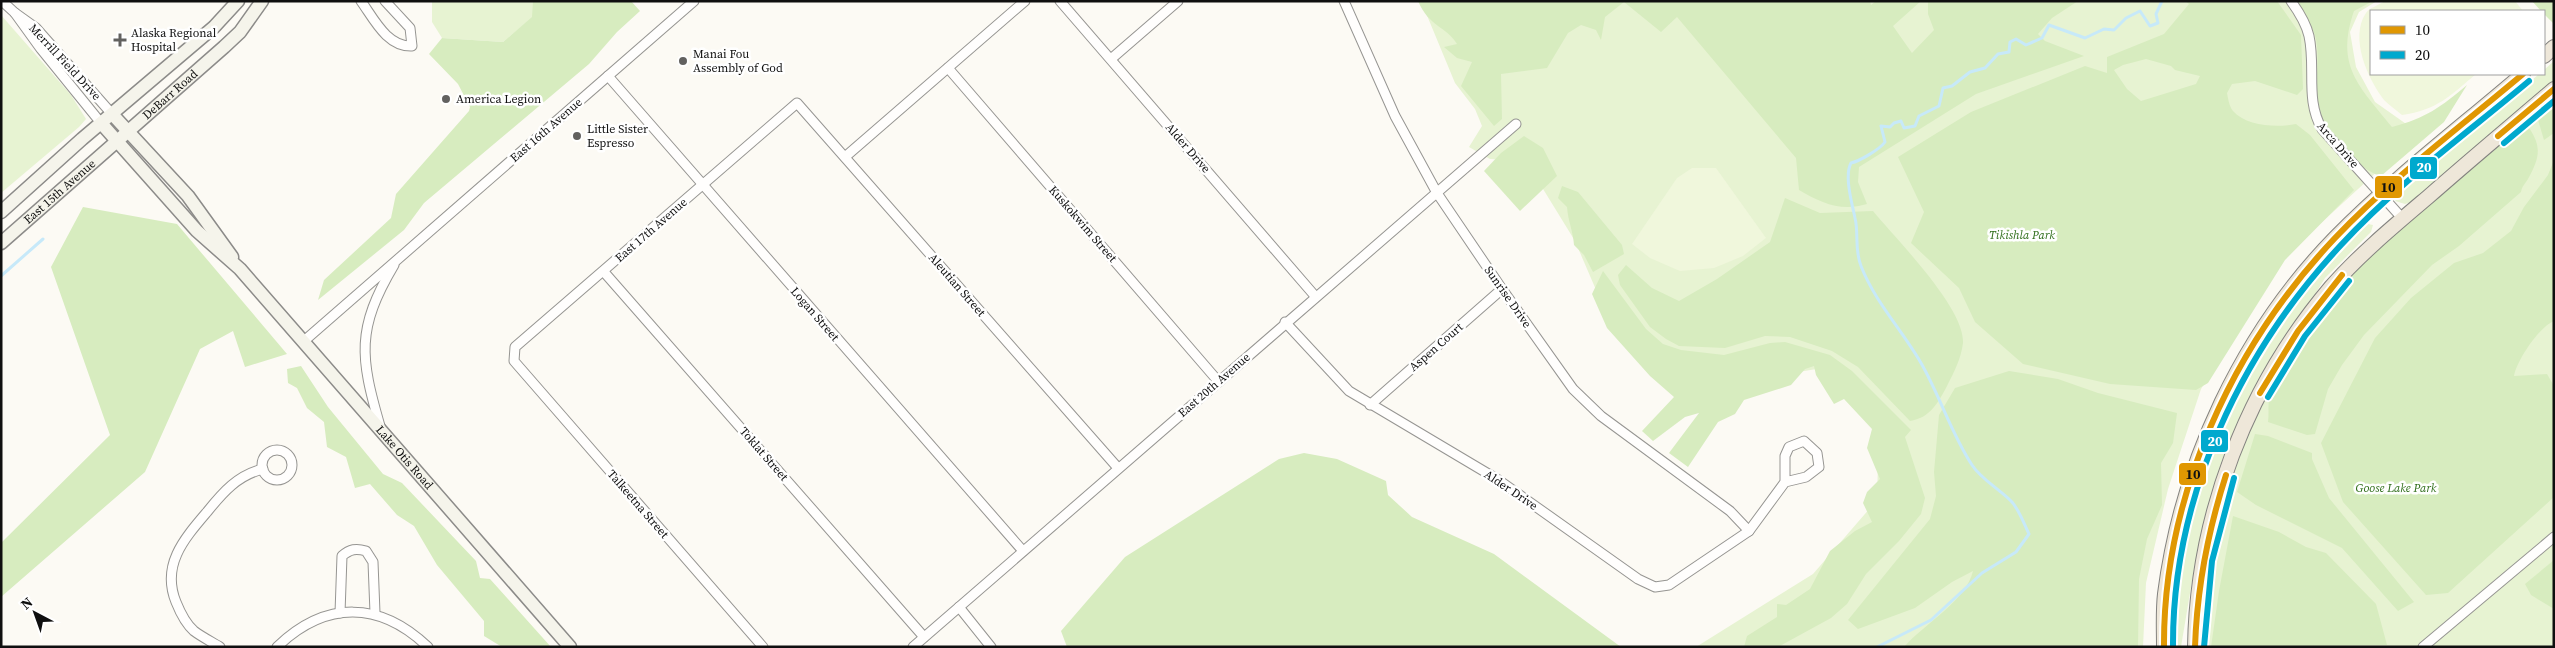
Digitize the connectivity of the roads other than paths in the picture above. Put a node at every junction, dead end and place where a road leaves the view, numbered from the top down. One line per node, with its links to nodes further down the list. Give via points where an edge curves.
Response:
1 (2, 1): 12 (street, Merrill Field Drive)
2 (238, 1): 19 (main road, DeBarr Road, via 214,27)
3 (262, 1): 22 (main road, DeBarr Road, via 240,32)
4 (361, 1): 5 (street, via 389,39 401,46 412,46 410,28)
5 (385, 1)
6 (694, 1): 16 (street, East 16th Avenue)
7 (1025, 1): 14 (street)
8 (1060, 1): 13 (street, Alder Drive)
9 (1178, 1): 13 (street)
10 (1344, 1): 26 (street, Sunrise Drive, via 1395,116)
11 (2291, 1): 27 (street, Arca Drive, via 2303,18 2309,36 2314,116)
12 (15, 13): 19 (street, Merrill Field Drive, via 36,28); 20 (street, Merrill Field Drive)
13 (1111, 59): 35 (street, Alder Drive)
14 (948, 68): 24 (street); 39 (street, Kuskokwim Street)
15 (2522, 75): 27 (main road)
16 (608, 76): 25 (street, Logan Street); 31 (street, East 16th Avenue)
17 (2554, 88): 29 (main road)
18 (797, 103): 24 (street, Aleutian Street); 25 (street, East 17th Avenue)
19 (112, 114): 20 (main road, DeBarr Road); 22 (main road, Lake Otis Road)
20 (102, 123): 23 (main road, Lake Otis Road); 28 (main road, East 15th Avenue)
21 (1516, 124): 26 (street, East 20th Avenue)
22 (131, 131): 23 (main road, DeBarr Road); 32 (main road, Lake Otis Road, via 188,196)
23 (118, 143): 30 (main road, East 15th Avenue); 32 (main road, Lake Otis Road, via 197,231)
24 (844, 157): 42 (street, Aleutian Street)
25 (703, 185): 33 (street, East 17th Avenue); 47 (street, Logan Street)
26 (1437, 192): 34 (street, Sunrise Drive); 35 (street, East 20th Avenue)
27 (2382, 195): 29 (street, Arca Drive); 59 (main road, via 2301,276 2268,321 2229,386 2201,451 2181,515 2165,595)
28 (1, 212)
29 (2402, 218): 60 (main road, via 2331,287 2290,344 2257,399 2229,464 2210,525)
30 (1, 243)
31 (398, 259): 37 (street, East 16th Avenue); 41 (street, East 16th Avenue, via 377,293 364,336 363,361)
32 (240, 270): 37 (main road, Lake Otis Road)
33 (604, 272): 38 (street, East 17th Avenue, via 515,347); 51 (street, Toklat Street)
34 (1502, 289): 40 (street, Aspen Court); 45 (street, Sunrise Drive, via 1574,389 1601,416 1730,511)
35 (1315, 296): 36 (street, East 20th Avenue)
36 (1285, 322): 39 (street, East 20th Avenue); 40 (street, Alder Drive, via 1349,391)
37 (304, 341): 41 (main road, Lake Otis Road)
38 (514, 361): 56 (street, Talkeetna Street)
39 (1218, 381): 42 (street, East 20th Avenue)
40 (1370, 405): 45 (street, Alder Drive, via 1497,479 1654,587 1668,585)
41 (380, 429): 55 (main road, Lake Otis Road)
42 (1118, 468): 47 (street, East 20th Avenue)
43 (263, 469): 52 (street, via 241,477 223,493 186,536 170,572 172,593 179,611 194,631)
44 (1786, 482): 44 (street, via 1806,477 1819,467 1817,453 1804,440 1789,447 1785,456); 45 (street, Alder Drive)
45 (1748, 531)
46 (2554, 537): 61 (street)
47 (1023, 551): 48 (street, East 20th Avenue)
48 (959, 607): 51 (street, East 20th Avenue); 58 (street)
49 (340, 613): 50 (street); 50 (street, via 342,556 349,550 358,549 366,551 373,562); 53 (street, via 311,622)
50 (375, 613): 54 (street, via 415,634)
51 (924, 637): 57 (street, East 20th Avenue)
52 (220, 647)
53 (277, 647)
54 (428, 647)
55 (570, 647)
56 (763, 647)
57 (913, 647)
58 (991, 647)
59 (2164, 647)
60 (2195, 647)
61 (2423, 647)

